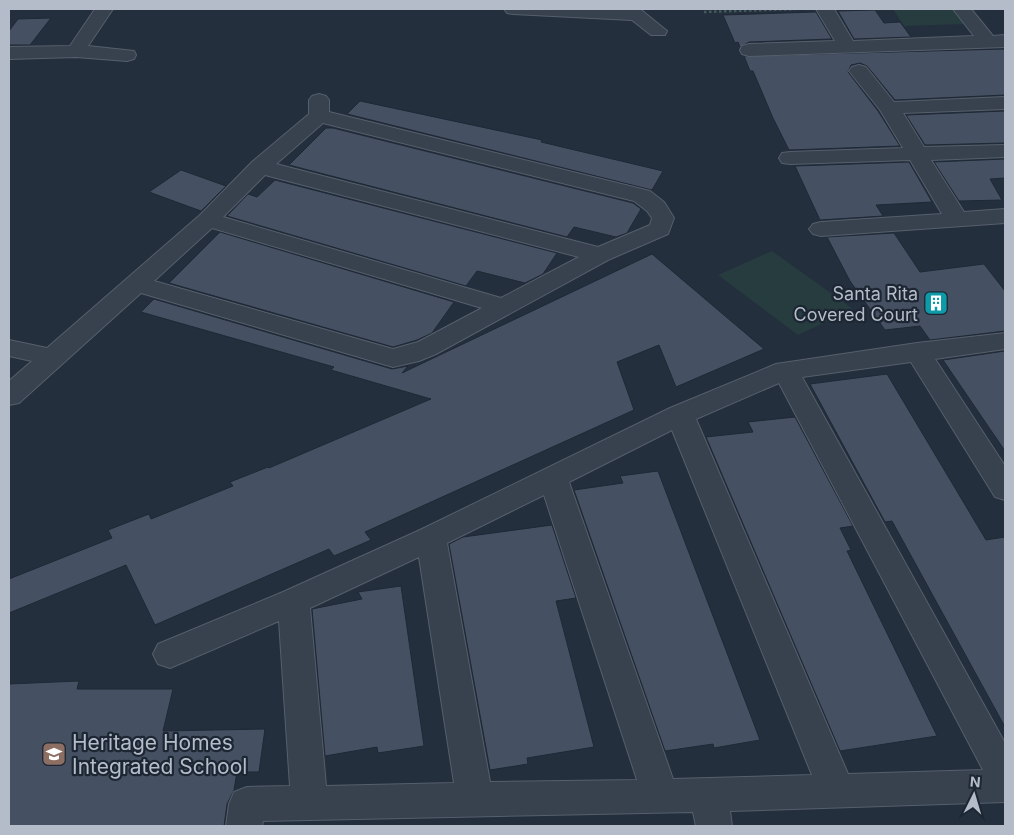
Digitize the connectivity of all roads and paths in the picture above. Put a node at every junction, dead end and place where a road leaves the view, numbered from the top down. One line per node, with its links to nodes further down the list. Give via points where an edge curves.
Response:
1 (104, 9): 12 (street)
2 (513, 9): 6 (street)
3 (796, 9): 7 (path)
4 (825, 9): 10 (street)
5 (962, 9): 9 (street)
6 (633, 12): 8 (street)
7 (704, 12)
8 (658, 31)
9 (996, 41): 10 (street)
10 (847, 46): 11 (street)
11 (749, 50)
12 (76, 51): 13 (street); 14 (street)
13 (9, 53)
14 (127, 55)
15 (860, 71): 17 (street)
16 (1005, 103): 17 (street)
17 (888, 108): 19 (street)
18 (1005, 152): 19 (street)
19 (917, 154): 20 (street); 23 (street)
20 (790, 158)
21 (260, 167): 24 (street); 26 (street); 26 (street, via 319,108 642,196 656,207 663,218 660,228)
22 (1005, 216): 23 (street)
23 (957, 219): 25 (street)
24 (208, 220): 27 (street); 28 (street)
25 (821, 229)
26 (600, 255): 28 (street)
27 (135, 283): 28 (street, via 393,358 410,355); 32 (street)
28 (505, 307)
29 (1005, 341): 31 (street)
30 (9, 348): 32 (street)
31 (917, 351): 33 (street); 37 (street)
32 (50, 357): 34 (street)
33 (785, 370): 35 (street); 41 (street)
34 (9, 396)
35 (680, 415): 36 (street); 43 (street)
36 (553, 478): 38 (street); 44 (street)
37 (1005, 489)
38 (431, 538): 39 (street); 45 (street)
39 (294, 601): 40 (street); 46 (street)
40 (170, 654)
41 (1005, 777)
42 (1005, 786): 43 (street)
43 (837, 792): 47 (street)
44 (661, 796): 45 (street); 47 (street)
45 (475, 798): 46 (street)
46 (309, 803): 48 (street, via 246,804)
47 (712, 811)
48 (244, 826)

